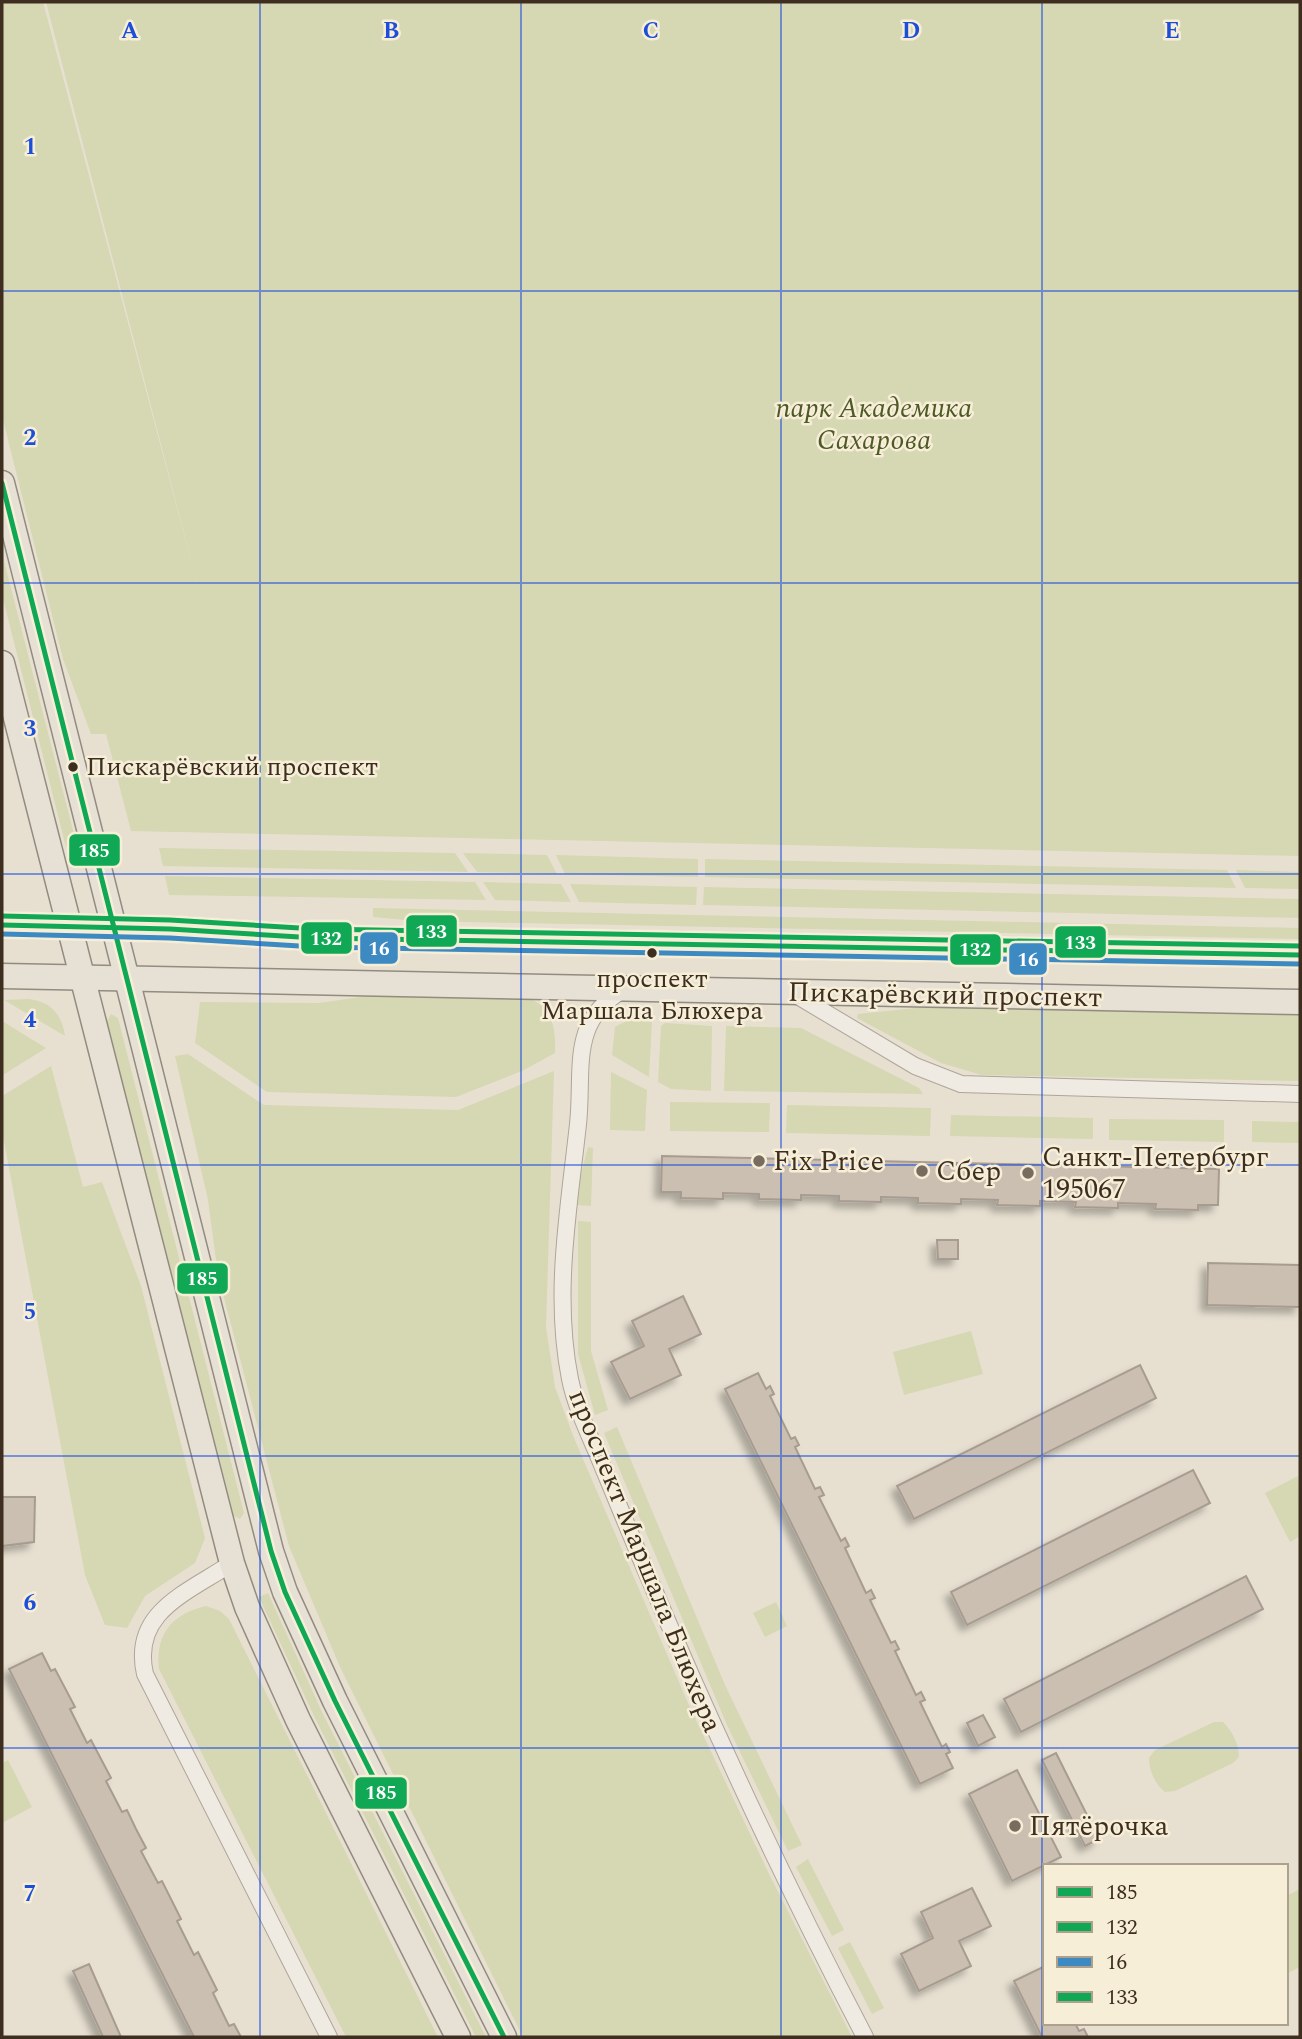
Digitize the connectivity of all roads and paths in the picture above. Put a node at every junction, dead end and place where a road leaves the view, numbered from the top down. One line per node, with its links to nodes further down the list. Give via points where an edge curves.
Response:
1 (2, 483): 5 (main road)
2 (2, 663): 4 (main road)
3 (2, 925): 4 (main road, Пискарёвский проспект)
4 (68, 925): 5 (main road, Пискарёвский проспект); 8 (main road)
5 (113, 927): 6 (main road, Пискарёвский проспект, via 339,938); 9 (main road)
6 (1300, 955)
7 (2, 976): 8 (main road, Пискарёвский проспект)
8 (80, 976): 9 (main road, Пискарёвский проспект); 15 (main road)
9 (125, 977): 10 (main road, Пискарёвский проспект); 14 (main road)
10 (626, 988): 11 (main road, Пискарёвский проспект); 19 (street, проспект Маршала Блюхера, via 600,1006 583,1038 579,1116 566,1213 563,1324 570,1381 699,1698)
11 (790, 992): 12 (main road, Пискарёвский проспект); 13 (street, via 915,1066 961,1084)
12 (1300, 1002)
13 (1300, 1094)
14 (271, 1551): 15 (main road); 18 (main road, via 329,1690)
15 (232, 1563): 16 (street, via 160,1611 147,1628 140,1655 145,1674); 17 (main road, via 293,1709)
16 (329, 2037)
17 (458, 2037)
18 (504, 2037)
19 (865, 2037)

